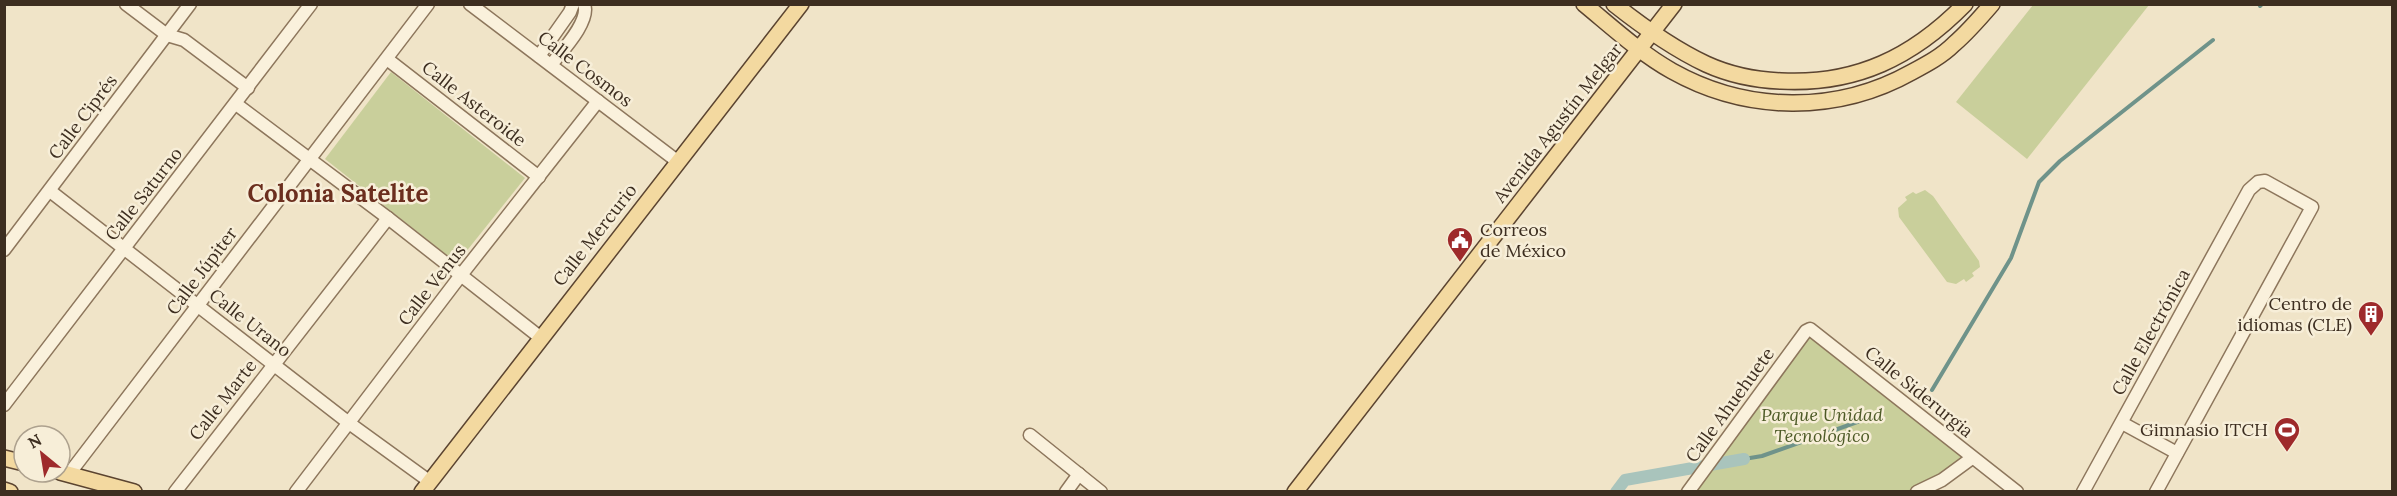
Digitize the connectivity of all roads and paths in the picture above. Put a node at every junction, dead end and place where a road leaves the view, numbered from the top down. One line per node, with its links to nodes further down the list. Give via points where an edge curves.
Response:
1 (126, 4): 15 (street)
2 (190, 4): 15 (street, Calle Ciprés)
3 (310, 4): 20 (street, Calle Saturno)
4 (428, 4): 18 (street, Calle Júpiter)
5 (470, 4): 17 (street, Calle Cosmos)
6 (573, 4): 17 (street)
7 (584, 4): 19 (street, via 584,19)
8 (801, 4): 24 (main road, Calle Mercurio)
9 (1584, 4): 16 (main road)
10 (1614, 4): 14 (main road)
11 (1674, 4): 14 (main road, Avenida Agustín Melgar)
12 (1965, 4): 14 (main road, via 1923,42 1897,57 1857,74 1825,81 1761,80 1733,74)
13 (1992, 4): 16 (main road, via 1953,46 1905,76 1854,96 1807,104 1762,101 1720,92 1680,75)
14 (1652, 34): 16 (main road, Avenida Agustín Melgar)
15 (167, 35): 20 (street, via 184,40); 26 (street, Calle Ciprés)
16 (1640, 49): 52 (main road, Avenida Agustín Melgar)
17 (539, 56): 19 (street, Calle Cosmos)
18 (387, 59): 23 (street, Calle Júpiter); 25 (street, Calle Asteroide)
19 (551, 65): 21 (street, Calle Cosmos)
20 (248, 88): 22 (street, Calle Saturno)
21 (598, 101): 24 (street, Calle Cosmos); 25 (street, Calle Venus)
22 (236, 104): 23 (street); 28 (street, Calle Saturno)
23 (309, 160): 27 (street); 31 (street, Calle Júpiter)
24 (677, 161): 32 (main road, Calle Mercurio)
25 (539, 177): 30 (street, Calle Venus)
26 (50, 191): 28 (street, Calle Urano); 29 (street, Calle Ciprés)
27 (388, 218): 30 (street); 34 (street, Calle Marte)
28 (125, 248): 31 (street, Calle Urano); 35 (street, Calle Saturno)
29 (4, 250)
30 (461, 275): 32 (street); 36 (street, Calle Venus)
31 (199, 305): 34 (street, Calle Urano); 41 (street, Calle Júpiter)
32 (541, 338): 44 (main road, Calle Mercurio)
33 (1800, 339): 40 (street, Calle Siderurgia, via 1813,330); 53 (street, Calle Ahuehuete)
34 (274, 364): 36 (street, Calle Urano); 48 (street, Calle Marte)
35 (4, 405)
36 (349, 423): 44 (street, Calle Urano); 49 (street, Calle Venus)
37 (2121, 423): 39 (street); 39 (street, Calle Electrónica, via 2249,190 2264,181 2312,207); 56 (street, Calle Electrónica)
38 (1030, 435): 42 (street)
39 (2177, 453): 57 (street)
40 (1972, 458): 54 (street); 55 (street, Calle Siderurgia)
41 (72, 463)
42 (1079, 474): 50 (street); 51 (street)
43 (72, 475): 47 (main road)
44 (426, 486)
45 (4, 490): 46 (main road)
46 (10, 492)
47 (134, 492)
48 (176, 492)
49 (296, 492)
50 (1066, 492)
51 (1101, 492)
52 (1294, 492)
53 (1688, 492)
54 (1917, 492)
55 (2017, 492)
56 (2084, 492)
57 (2156, 492)

